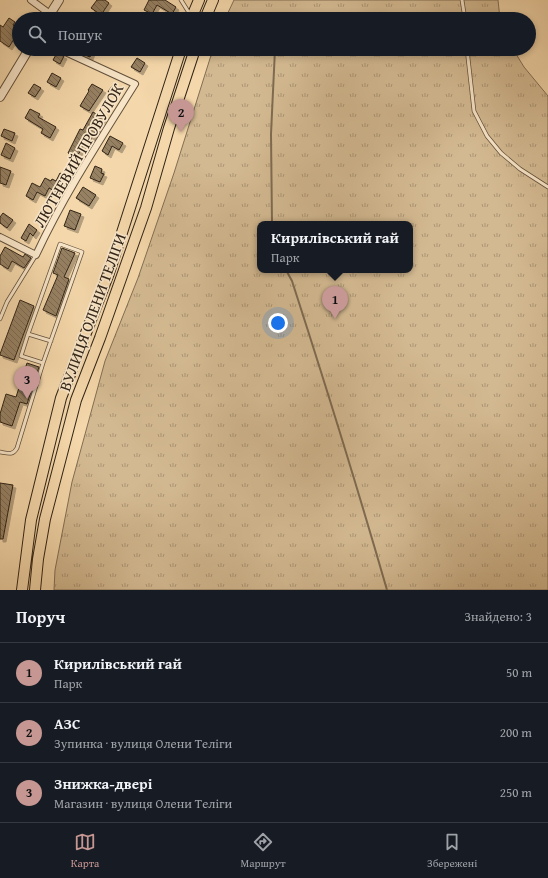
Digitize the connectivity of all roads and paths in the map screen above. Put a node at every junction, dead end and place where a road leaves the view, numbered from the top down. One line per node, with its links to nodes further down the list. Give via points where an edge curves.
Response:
1 (31, 0): 7 (street)
2 (59, 0): 8 (street)
3 (181, 0): 9 (lane)
4 (199, 0): 10 (main road)
5 (213, 0): 11 (main road)
6 (462, 0): 12 (lane)
7 (44, 12)
8 (52, 12)
9 (188, 12)
10 (194, 12)
11 (209, 12)
12 (463, 12)
13 (25, 56): 18 (street)
14 (74, 56): 21 (street, ЛЮТНЕВИЙ ПРОВУЛОК, via 135,84 67,195)
15 (179, 56): 27 (main road, ВУЛИЦЯ ОЛЕНИ ТЕЛІГИ, via 109,273 61,398 31,520)
16 (193, 56): 28 (main road, ВУЛИЦЯ ОЛЕНИ ТЕЛІГИ, via 146,208 76,400 45,519)
17 (468, 56): 19 (lane, via 474,111 486,136 520,169)
18 (0, 97)
19 (548, 187)
20 (0, 236): 21 (street)
21 (36, 255): 22 (lane, via 7,302)
22 (0, 319)
23 (28, 334): 24 (lane); 24 (lane, via 60,244 82,252); 25 (lane, via 21,356)
24 (51, 341): 25 (lane)
25 (43, 363): 26 (lane, via 17,448 11,454)
26 (0, 452)
27 (22, 590)
28 (35, 590)

